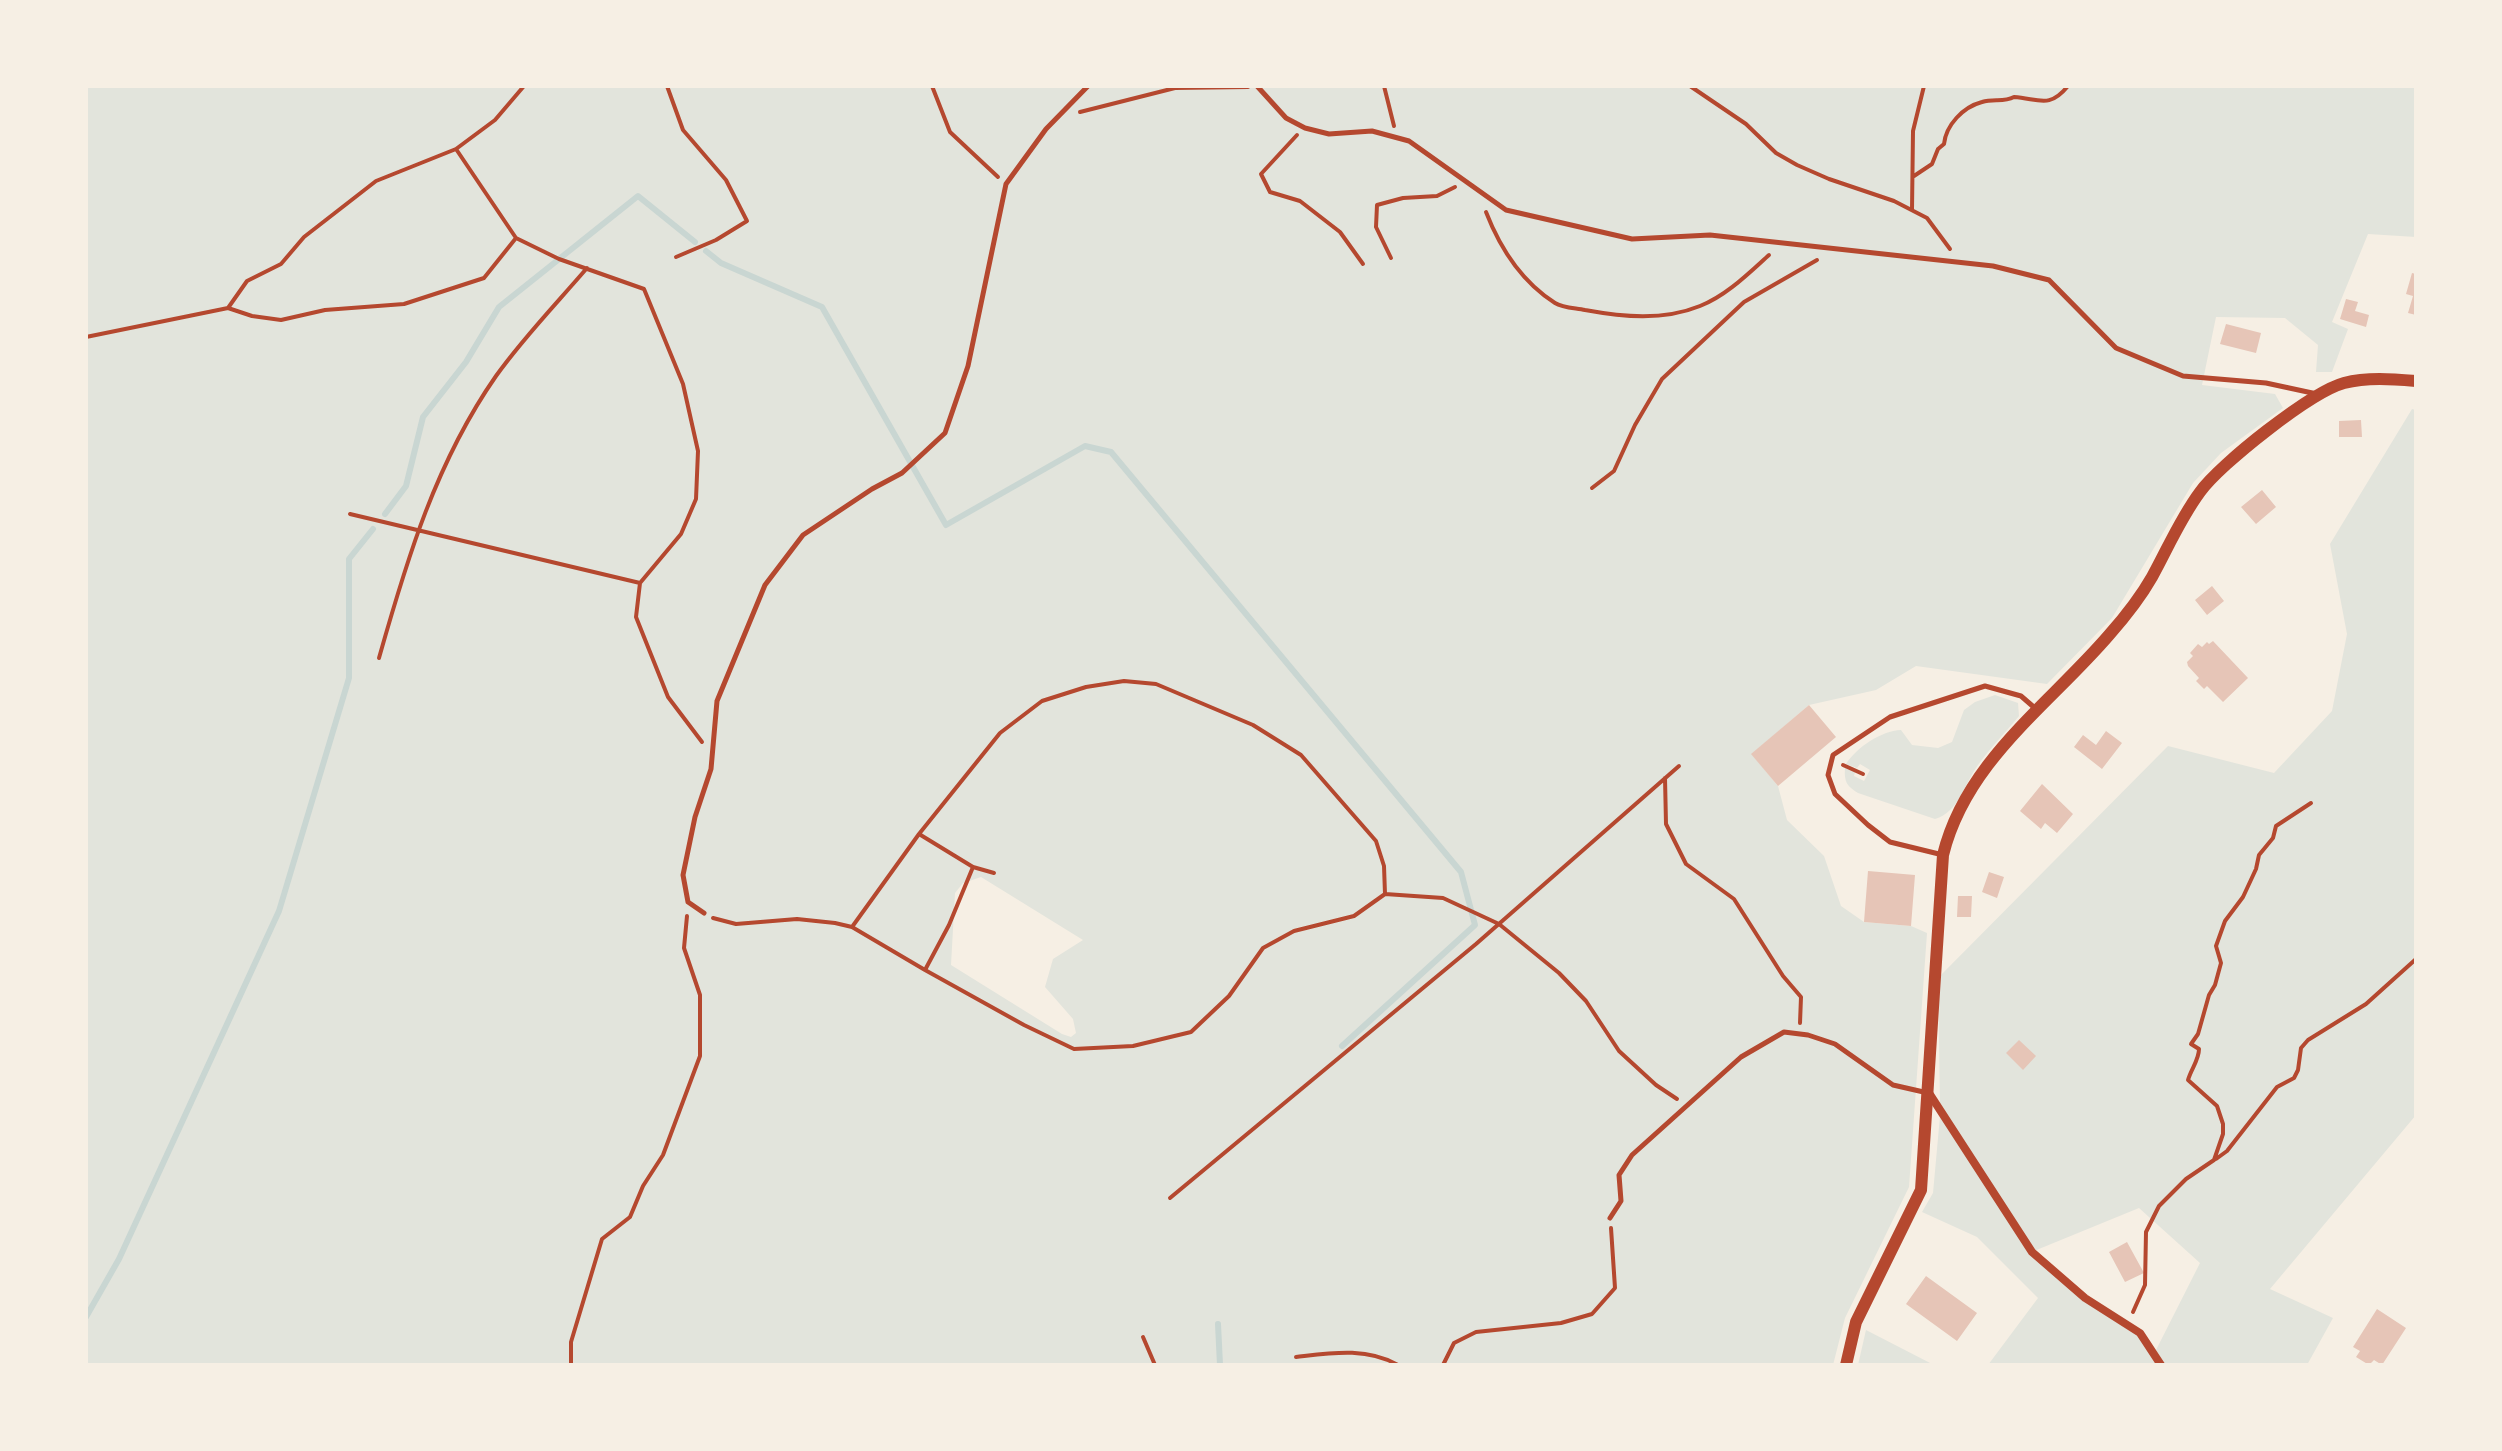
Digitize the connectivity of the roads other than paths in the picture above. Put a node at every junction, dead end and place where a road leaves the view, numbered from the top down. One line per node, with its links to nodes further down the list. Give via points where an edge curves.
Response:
1 (1088, 86): 7 (lane, via 1056,118 1006,184 968,366 945,433 902,473 803,535 765,585 717,701 711,769 683,875 688,902)
2 (1258, 87): 4 (lane, via 1286,118 1305,128 1329,134 1372,131 1409,141 1506,210 1632,239 1710,235 1782,242 1958,260 2049,280 2116,348 2183,376)
3 (2416, 381): 4 (street, via 2357,380)
4 (2319, 394): 5 (street, via 2226,463 2201,490 2135,606)
5 (2037, 709): 6 (street, via 1977,780 1950,827); 6 (lane, via 2021,696 1985,686 1890,717 1833,755 1828,775 1835,794 1868,825 1890,842)
6 (1943, 855): 8 (street)
7 (704, 913)
8 (1929, 1093): 9 (lane, via 1893,1085 1835,1044 1784,1032 1741,1057 1632,1155 1619,1175 1621,1201); 10 (street, via 1921,1190 1856,1322); 11 (street, via 2032,1252 2085,1298 2140,1333)
9 (1610, 1218)
10 (1846, 1365)
11 (2161, 1365)

